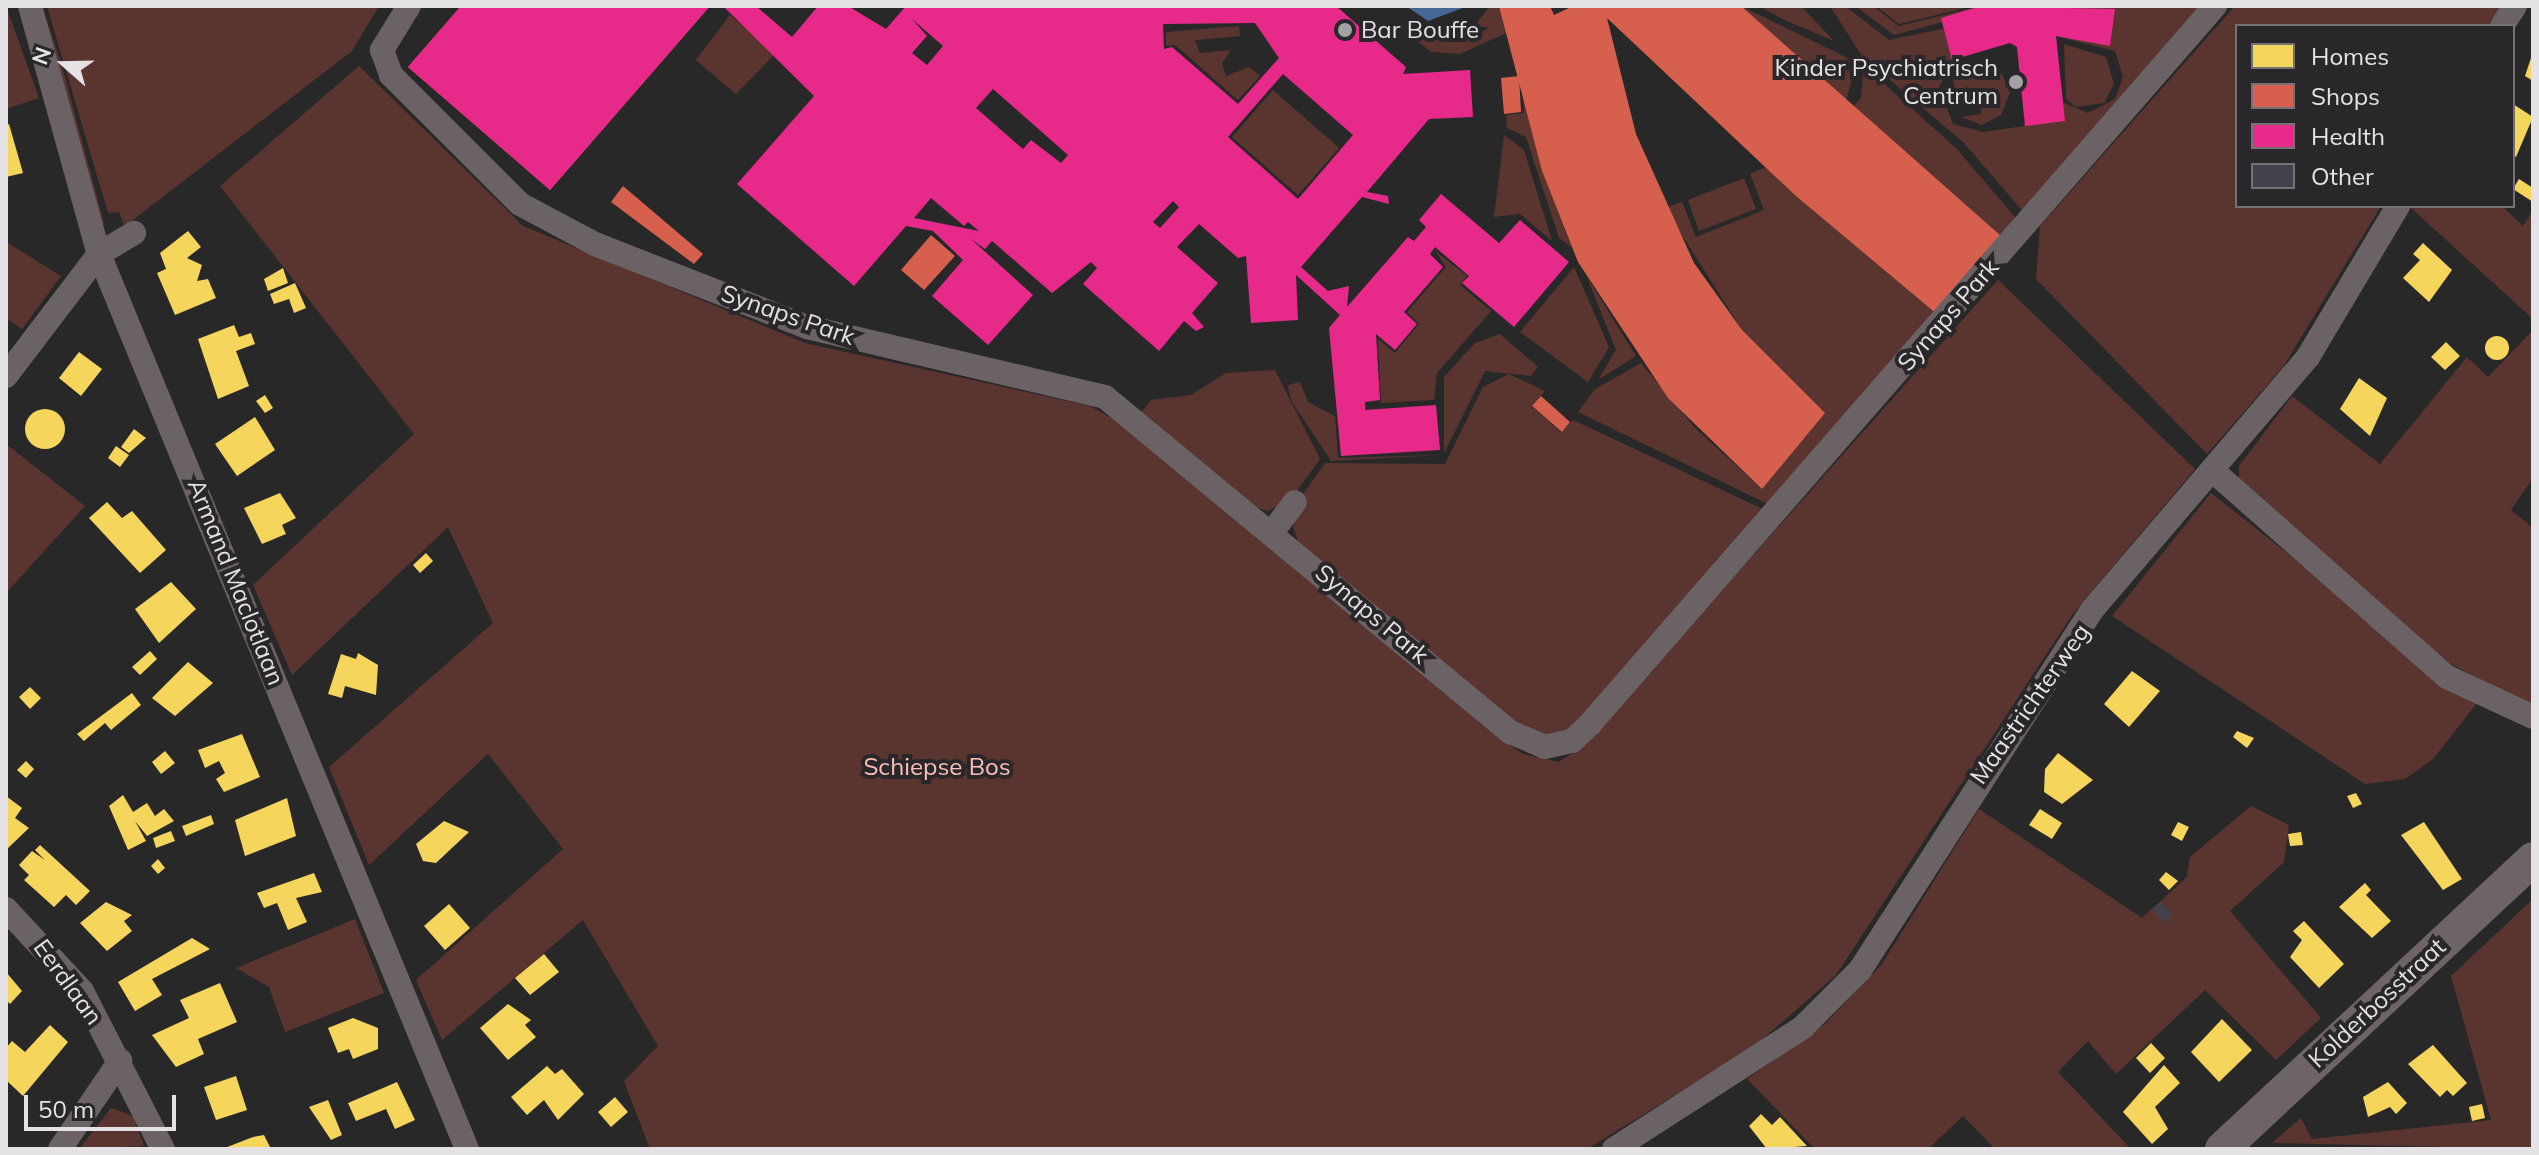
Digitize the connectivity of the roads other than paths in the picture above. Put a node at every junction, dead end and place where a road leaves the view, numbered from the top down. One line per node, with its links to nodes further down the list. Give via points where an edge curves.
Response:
1 (30, 6): 8 (street, Armand Maclotlaan)
2 (409, 6): 12 (street, Synaps Park, via 376,50 415,104 542,218 807,327 1105,397)
3 (2215, 6): 12 (street, Synaps Park, via 1572,741 1545,747 1510,732)
4 (2515, 6): 5 (street)
5 (2503, 24)
6 (2397, 208): 10 (street, Maastrichterweg, via 2308,357)
7 (134, 233): 8 (street)
8 (99, 254): 9 (street); 19 (street, Armand Maclotlaan)
9 (6, 376)
10 (2212, 470): 13 (street, via 2447,677); 20 (street, Maastrichterweg, via 2092,610 1860,970 1803,1027)
11 (1295, 502): 12 (street)
12 (1273, 531)
13 (2533, 717)
14 (2533, 859): 21 (main road, Kolderbosstraat)
15 (6, 909): 16 (street, Eerdlaan, via 82,991)
16 (120, 1061): 17 (street); 18 (street, Eerdlaan)
17 (60, 1149)
18 (163, 1149)
19 (467, 1149)
20 (1614, 1149)
21 (2222, 1149)

